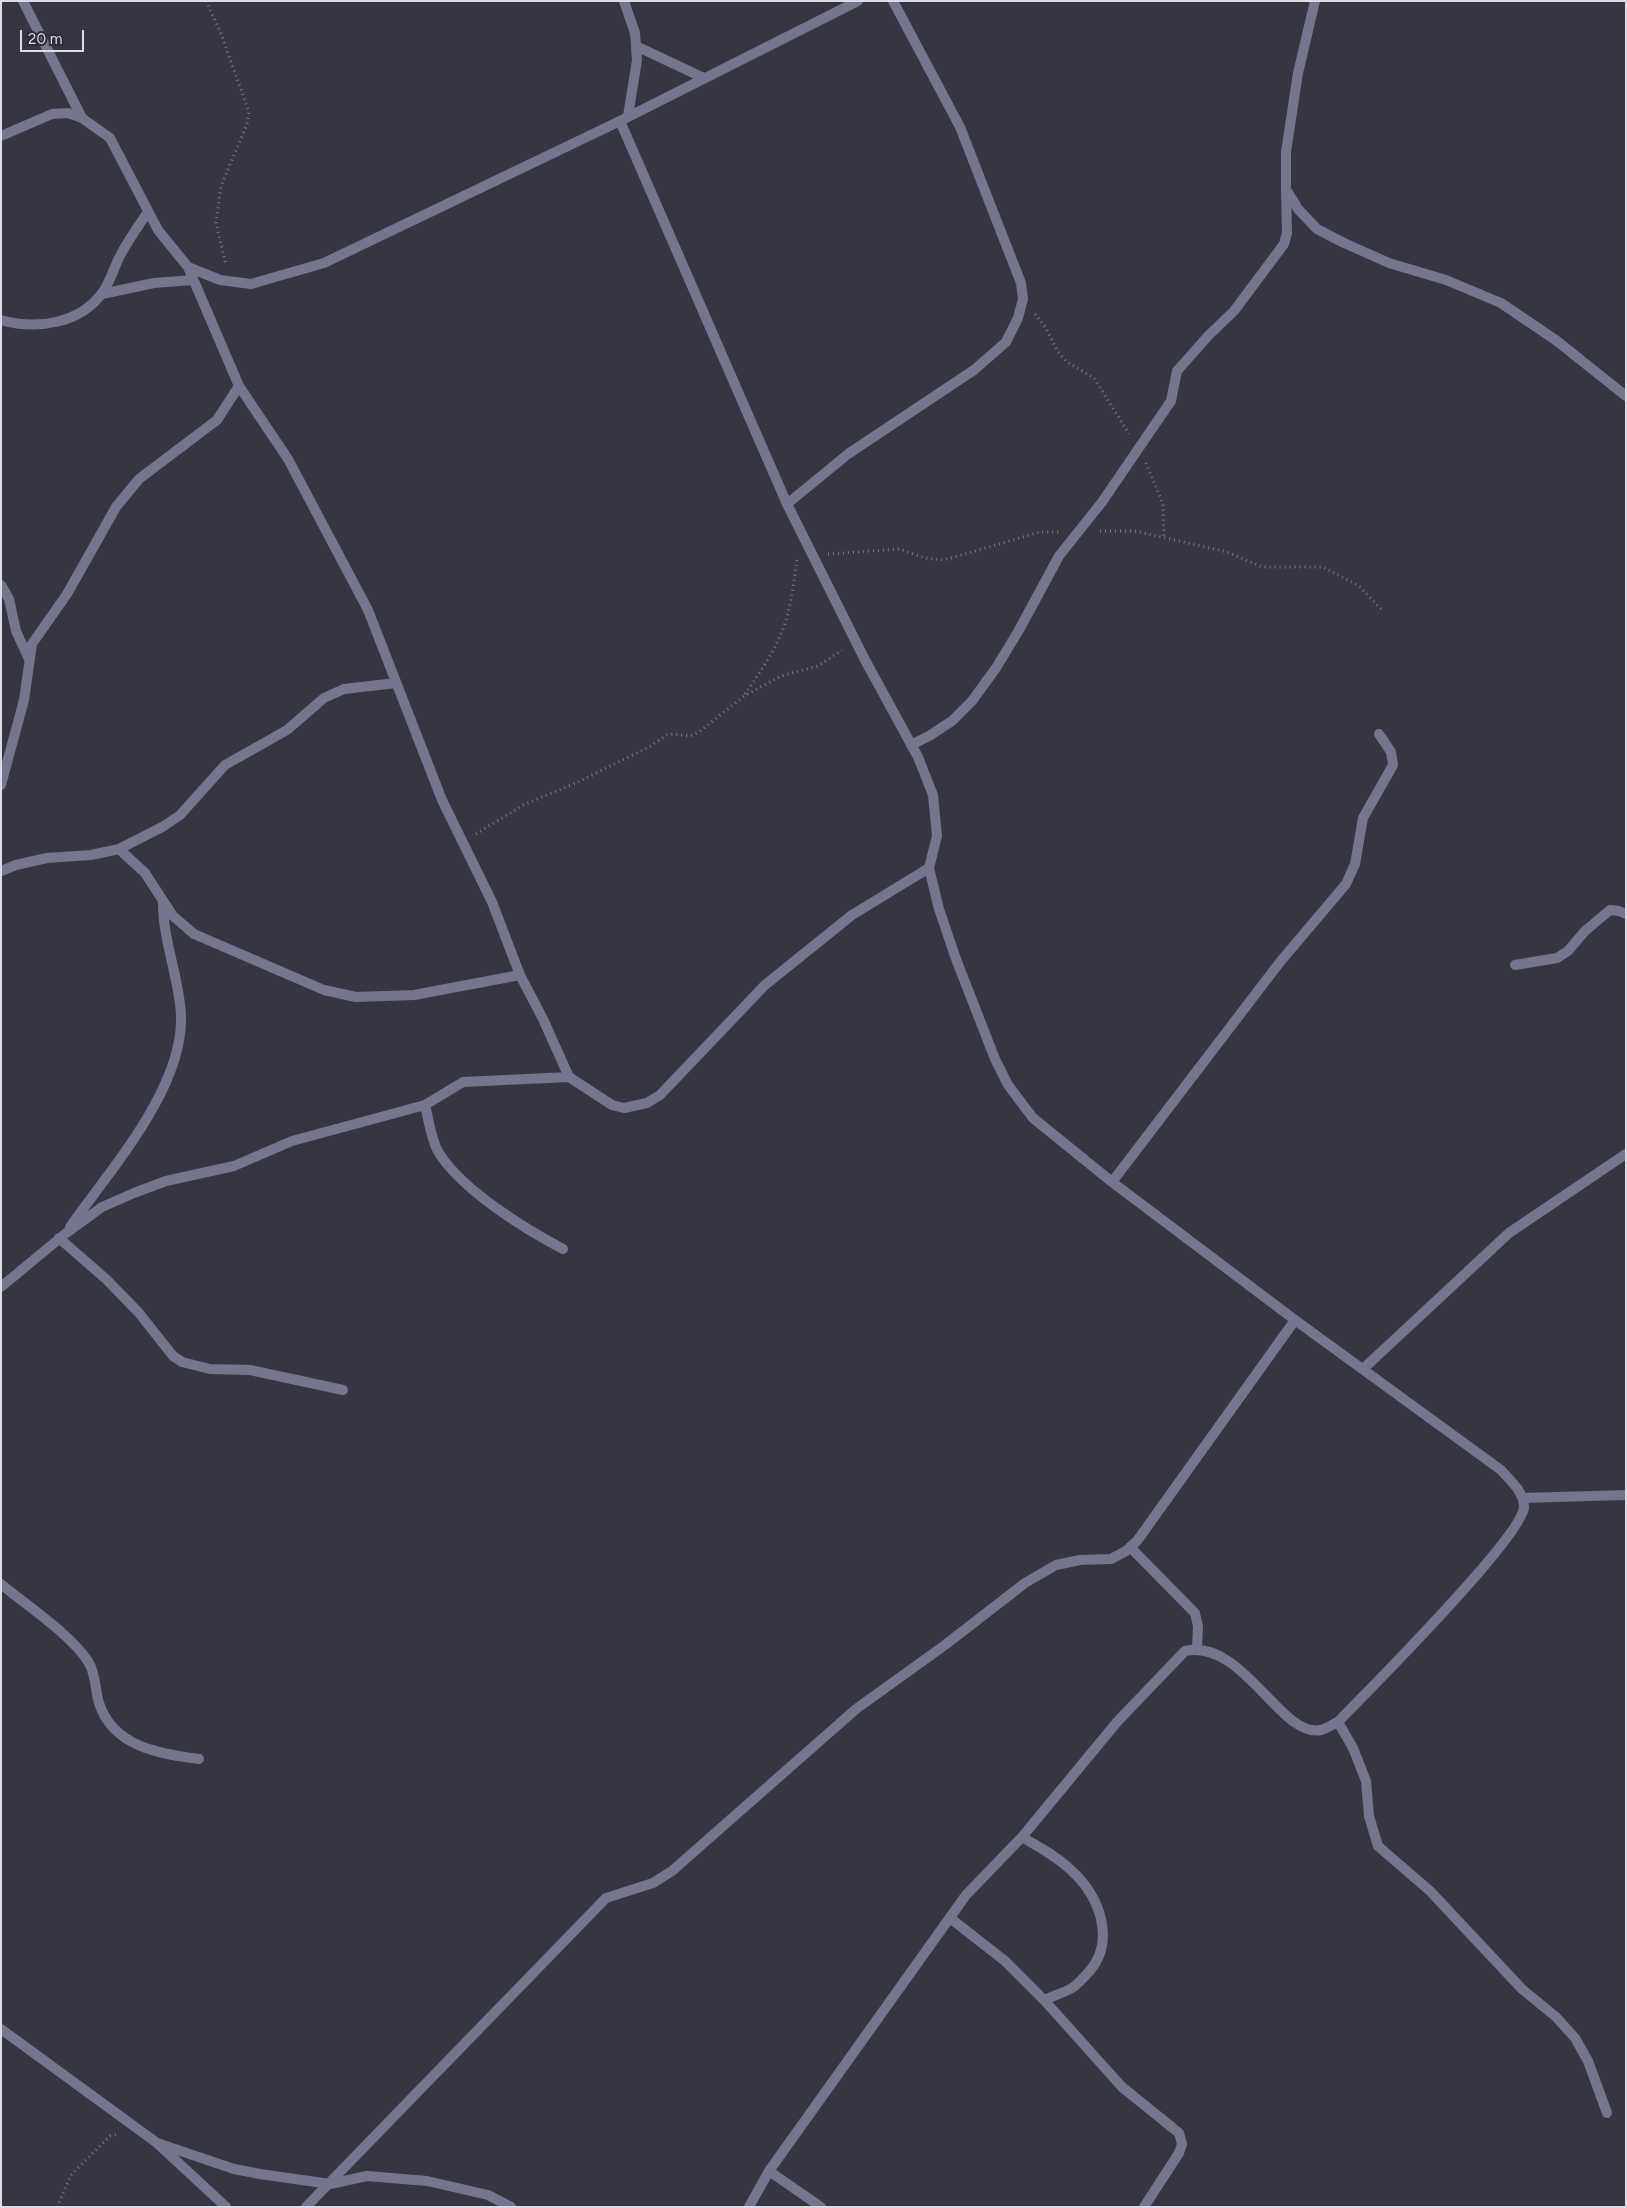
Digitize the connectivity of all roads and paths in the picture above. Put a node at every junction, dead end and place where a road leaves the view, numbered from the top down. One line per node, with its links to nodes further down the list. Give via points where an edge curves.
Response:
1 (23, 1): 9 (street)
2 (206, 1): 16 (path, via 220,30 249,112 220,193 216,223 226,260)
3 (624, 1): 7 (street, via 636,33)
4 (858, 1): 8 (street)
5 (893, 1): 18 (street, via 960,127 1021,283)
6 (1315, 1): 12 (street, via 1298,73 1286,152)
7 (636, 46): 8 (street); 10 (street, via 637,60)
8 (704, 78): 10 (street)
9 (82, 118): 11 (street, via 68,113 52,114); 13 (street, via 110,138)
10 (624, 118): 16 (street, via 324,263 251,284); 23 (street)
11 (1, 136)
12 (1286, 190): 21 (street, via 1317,229 1389,263 1446,280 1501,303 1557,341); 22 (street, via 1287,233 1284,244 1234,311 1177,371 1171,401)
13 (148, 212): 14 (street); 17 (street, via 124,249)
14 (188, 267): 15 (street); 16 (street)
15 (193, 280): 17 (street, via 154,283); 20 (street)
16 (226, 281)
17 (102, 294): 19 (street, via 87,307 55,324 16,325)
18 (1024, 299): 22 (path, via 1046,328 1058,352 1094,378); 23 (street, via 1006,342 974,370 848,454)
19 (1, 320)
20 (239, 386): 31 (street, via 217,420 139,479 116,507 67,594 32,644); 32 (street, via 288,459 329,534 368,610)
21 (1626, 396)
22 (1138, 449): 24 (street, via 1102,502); 26 (path, via 1150,469 1163,504)
23 (787, 504): 25 (street)
24 (1077, 531): 26 (path, via 1134,531); 27 (path, via 1040,532 944,560 925,558 899,549); 35 (street, via 1059,556 996,668 972,701 952,721)
25 (801, 535): 27 (street); 33 (path, via 790,609 766,663)
26 (1164, 538): 29 (path, via 1228,552 1262,567 1323,567 1359,586)
27 (813, 554): 30 (street)
28 (1, 585): 31 (street)
29 (1381, 609)
30 (855, 641): 33 (path, via 818,666 781,676); 35 (street)
31 (30, 660): 36 (street, via 24,700)
32 (396, 683): 37 (street, via 442,800); 38 (street, via 344,689 324,698 287,730 225,765 180,815)
33 (744, 696): 37 (path, via 699,732 690,736 667,736 578,782 523,805)
34 (1379, 734): 48 (street, via 1391,752 1392,765 1363,818 1355,864 1346,884 1280,962)
35 (912, 745): 39 (street, via 933,796 937,836)
36 (1, 785)
37 (463, 841): 44 (street, via 492,902)
38 (119, 850): 40 (street, via 47,858 16,864); 41 (street, via 145,873)
39 (929, 868): 45 (street, via 852,915 766,985 660,1095 646,1103 624,1108 612,1105); 48 (street, via 956,959 1008,1085 1033,1118)
40 (1, 871)
41 (163, 903): 44 (street, via 194,934 324,990 356,997 414,995); 49 (street, via 163,921 176,971 181,1017 174,1060 156,1104)
42 (1626, 914): 43 (street, via 1610,910 1557,958)
43 (1515, 965)
44 (520, 975): 45 (street)
45 (569, 1077): 46 (street, via 463,1082)
46 (425, 1105): 49 (street, via 292,1141 234,1166 166,1181 102,1207); 50 (street, via 438,1152 455,1175 536,1235)
47 (1626, 1154): 53 (street, via 1509,1233)
48 (1112, 1182): 52 (street)
49 (62, 1236): 51 (street); 54 (street, via 182,1362 210,1368 250,1370)
50 (563, 1249)
51 (1, 1287)
52 (1295, 1320): 53 (street); 57 (street)
53 (1363, 1369): 56 (street, via 1500,1470)
54 (343, 1390)
55 (1626, 1495): 56 (street)
56 (1523, 1498): 60 (street, via 1524,1509 1519,1522 1490,1560)
57 (1130, 1547): 59 (street, via 1195,1613); 70 (street, via 1111,1559 1056,1565 1025,1582 946,1645 856,1708 672,1871 653,1883 606,1898)
58 (1, 1584): 61 (street, via 68,1639 83,1656 92,1671 103,1713 127,1739 150,1751)
59 (1197, 1648): 60 (street, via 1232,1662 1286,1714 1306,1728 1321,1730); 62 (street, via 1185,1651 1130,1708)
60 (1338, 1722): 66 (street, via 1353,1748 1366,1782 1369,1816 1378,1846 1430,1891 1522,1989 1556,2017 1575,2038 1588,2061)
61 (199, 1759)
62 (1022, 1837): 63 (street, via 966,1895); 64 (street, via 1072,1870 1090,1890 1104,1924 1104,1944 1091,1969 1074,1987)
63 (950, 1918): 64 (street, via 1005,1961); 69 (street)
64 (1044, 2000): 77 (street, via 1122,2087 1182,2138 1179,2153)
65 (1, 2029): 67 (street)
66 (1607, 2114)
67 (141, 2131): 68 (street); 71 (path, via 110,2136 71,2175)
68 (157, 2143): 70 (street, via 234,2169); 72 (street)
69 (769, 2171): 75 (street); 76 (street)
70 (330, 2184): 73 (street); 74 (street, via 367,2176 427,2181 488,2195)
71 (57, 2207)
72 (226, 2207)
73 (306, 2207)
74 (511, 2207)
75 (749, 2207)
76 (821, 2207)
77 (1144, 2207)

